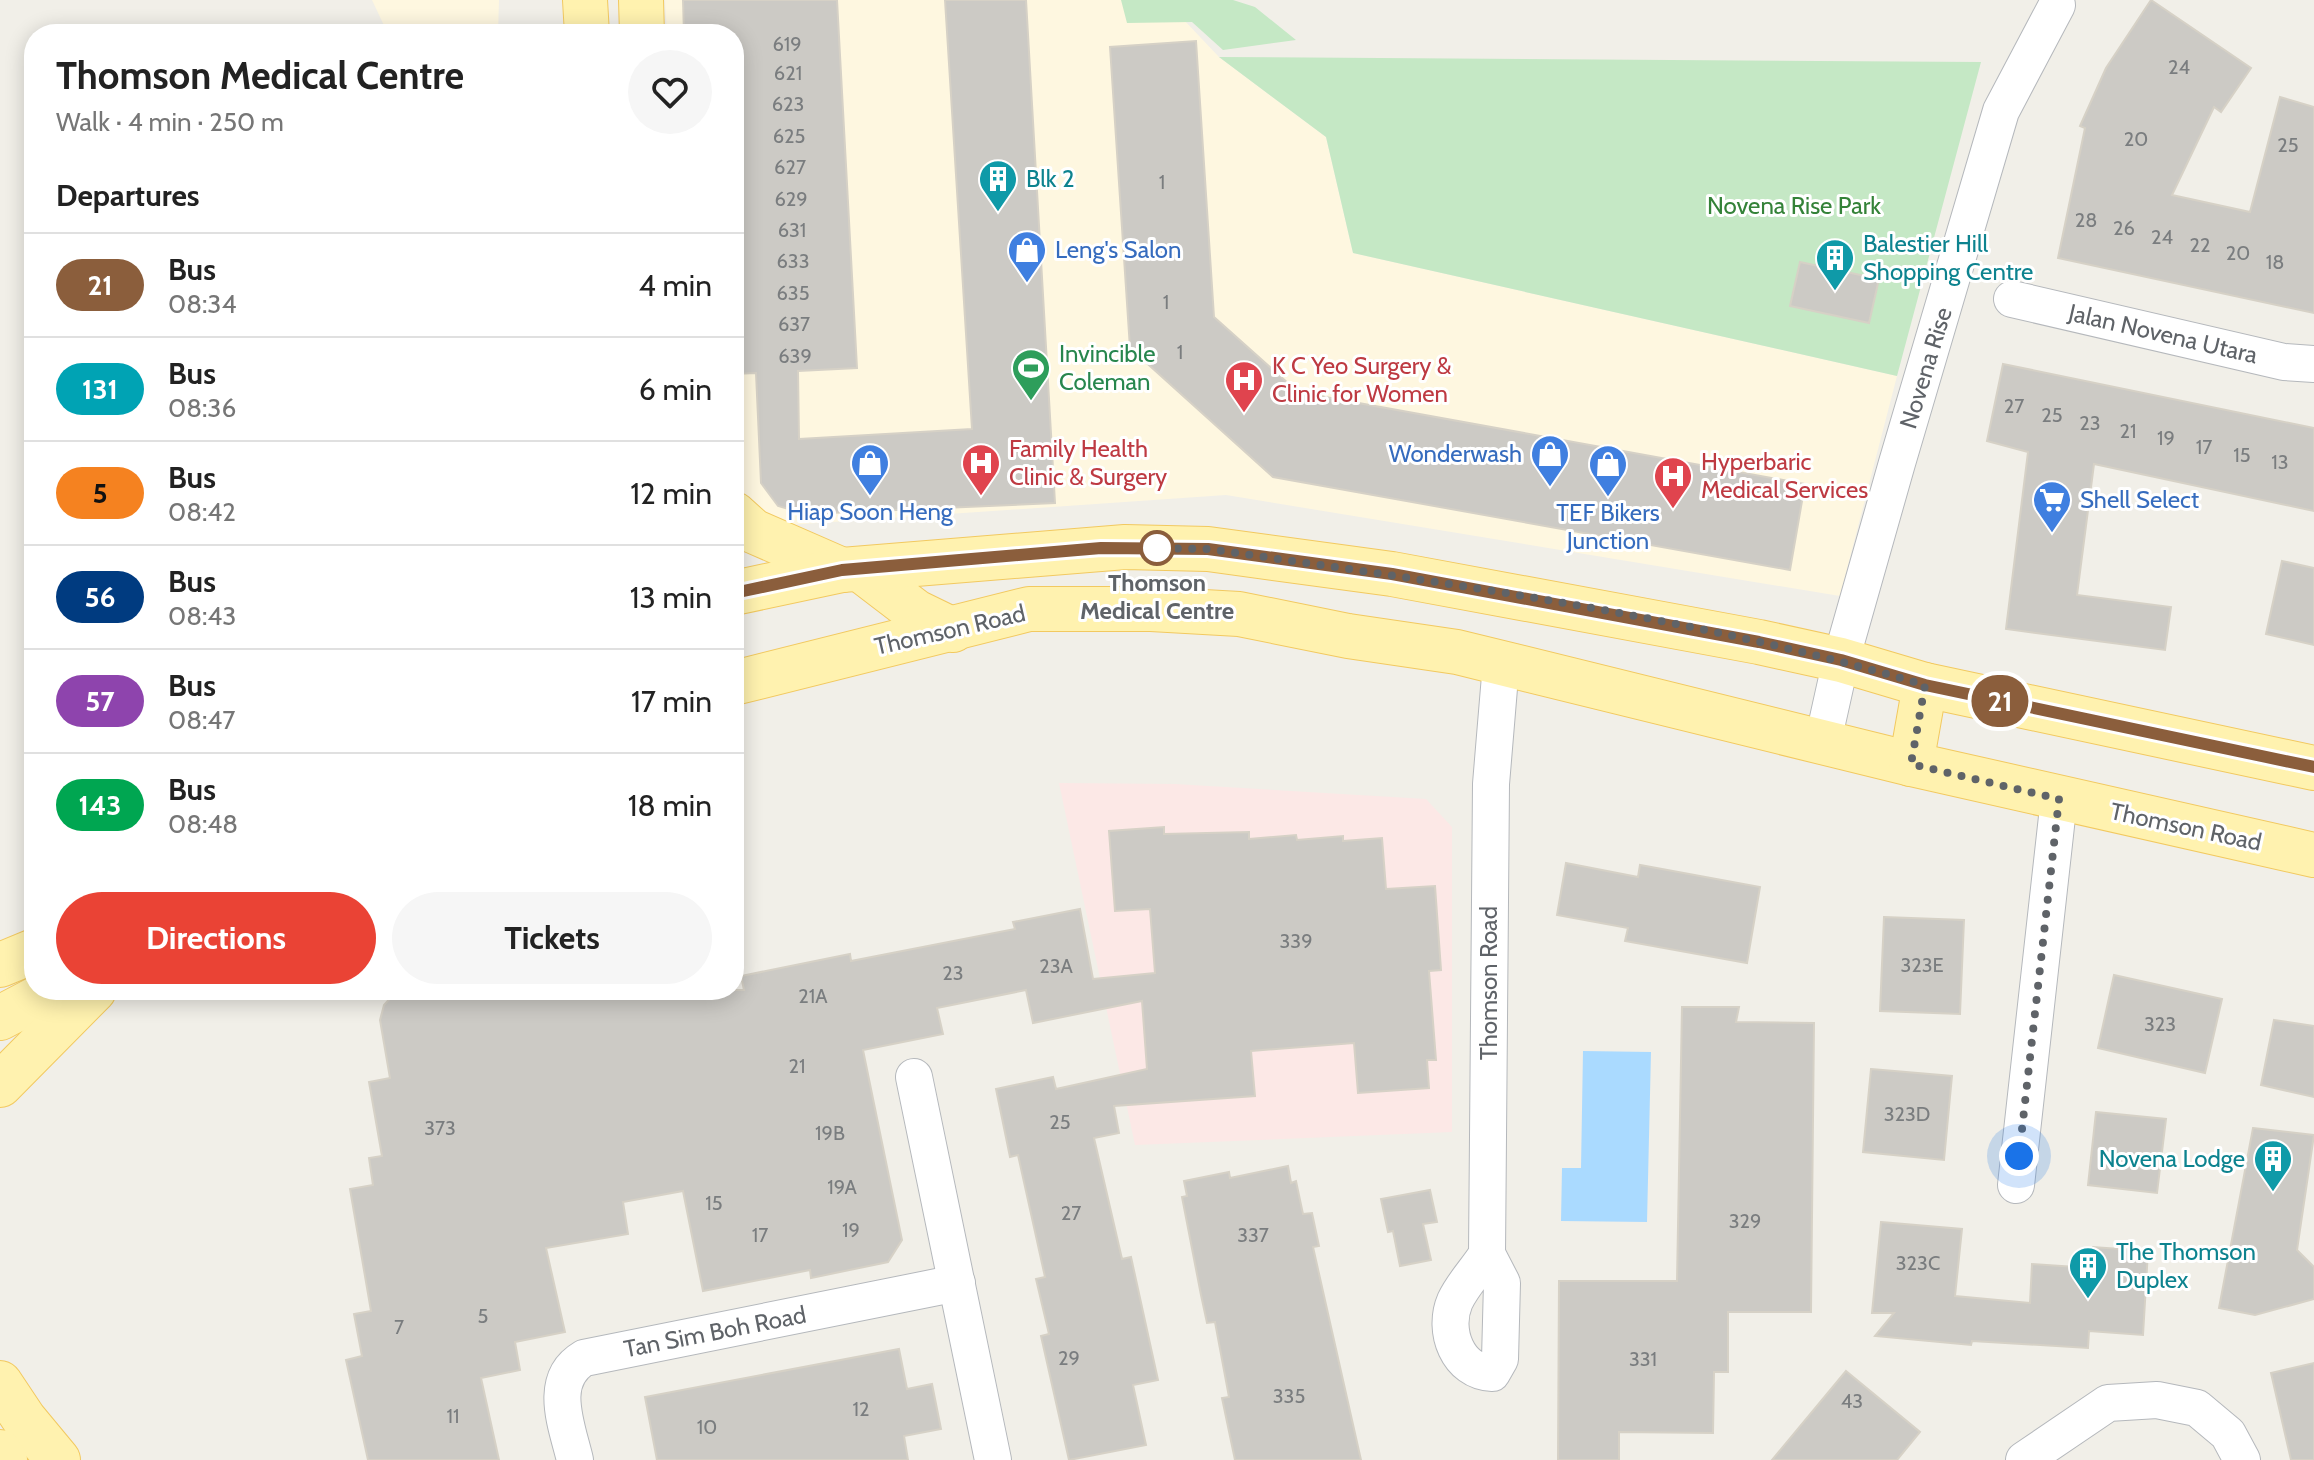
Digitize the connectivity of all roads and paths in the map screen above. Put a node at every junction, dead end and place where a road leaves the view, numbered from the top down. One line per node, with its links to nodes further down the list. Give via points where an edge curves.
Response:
1 (585, 0): 4 (main road)
2 (641, 0): 5 (main road)
3 (2057, 5): 12 (street, Novena Rise, via 2001,111)
4 (586, 24)
5 (642, 24)
6 (2012, 299): 7 (street, Jalan Novena Utara, via 2284,362)
7 (2314, 364)
8 (744, 523): 9 (main road)
9 (852, 570): 10 (main road); 11 (main road); 12 (main road, via 1056,551 1208,549 1552,602)
10 (744, 591)
11 (953, 630): 13 (main road, Thomson Road, via 1029,609 1239,614); 14 (main road, Thomson Road)
12 (1841, 660): 15 (main road); 16 (street, Novena Rise)
13 (1501, 664): 16 (main road, Thomson Road); 29 (street, Thomson Road, via 1491,784)
14 (744, 681)
15 (1925, 685): 17 (main road); 18 (main road)
16 (1823, 741): 17 (main road, Thomson Road)
17 (1911, 764): 19 (main road, Thomson Road)
18 (2314, 768)
19 (2059, 799): 20 (main road, Thomson Road); 28 (street)
20 (2314, 855)
21 (24, 955): 22 (main road)
22 (0, 965)
23 (34, 1000): 25 (main road)
24 (84, 1000): 27 (main road)
25 (0, 1018)
26 (914, 1077): 30 (street)
27 (0, 1085)
28 (2016, 1185)
29 (1487, 1254)
30 (957, 1283): 35 (street, Tan Sim Boh Road, via 584,1358 567,1372 561,1393); 36 (street)
31 (0, 1383): 34 (main road)
32 (0, 1452): 33 (main road)
33 (5, 1460)
34 (58, 1460)
35 (575, 1460)
36 (993, 1460)
37 (2024, 1460): 38 (street, via 2108,1403 2157,1400 2197,1408 2228,1434)
38 (2242, 1460)

